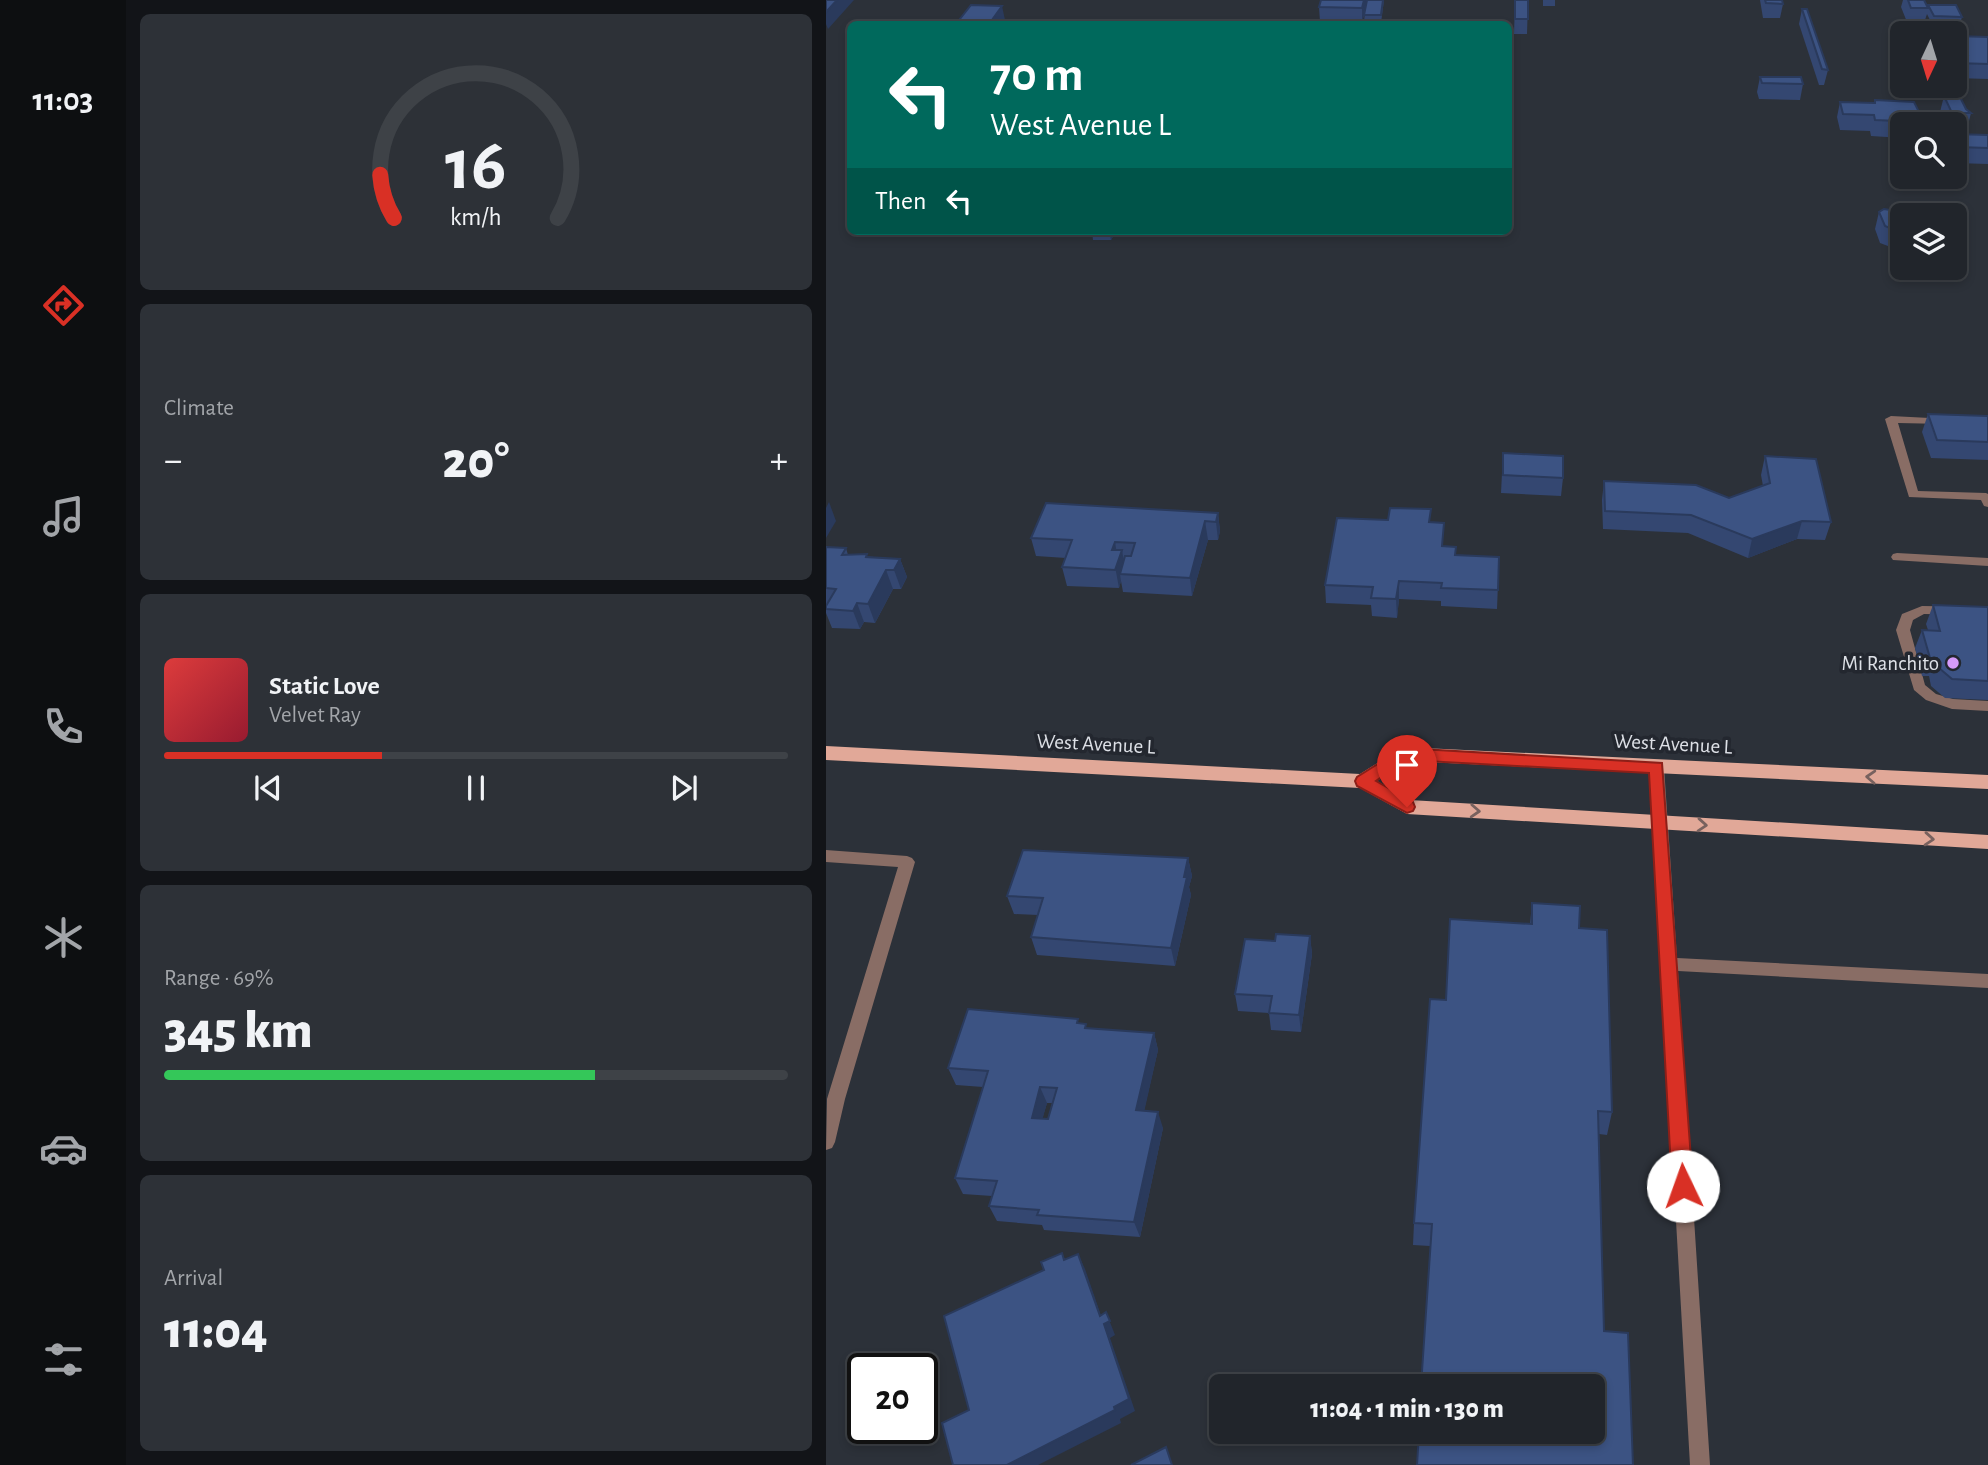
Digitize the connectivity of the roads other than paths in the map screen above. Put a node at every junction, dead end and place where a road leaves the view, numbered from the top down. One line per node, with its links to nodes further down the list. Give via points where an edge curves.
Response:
1 (1960, 422): 2 (street, via 1891,419 1913,494 1986,497)
2 (1988, 503)
3 (1897, 558): 4 (street)
4 (1988, 562)
5 (1988, 611): 6 (street, via 1922,610 1907,617 1903,630 1919,687 1931,698)
6 (1988, 706)
7 (826, 753): 9 (main road, West Avenue L)
8 (1657, 767): 9 (main road, West Avenue L, via 1403,754); 10 (main road, West Avenue L, one-way to 8); 11 (street)
9 (1363, 781): 11 (main road, West Avenue L, one-way to 11, via 1407,807)
10 (1988, 782)
11 (1661, 822): 12 (main road, West Avenue L, one-way to 12); 14 (street)
12 (1988, 842)
13 (826, 856): 16 (street, via 908,862)
14 (1669, 964): 15 (street); 17 (street)
15 (1988, 981)
16 (826, 1142)
17 (1700, 1465)

